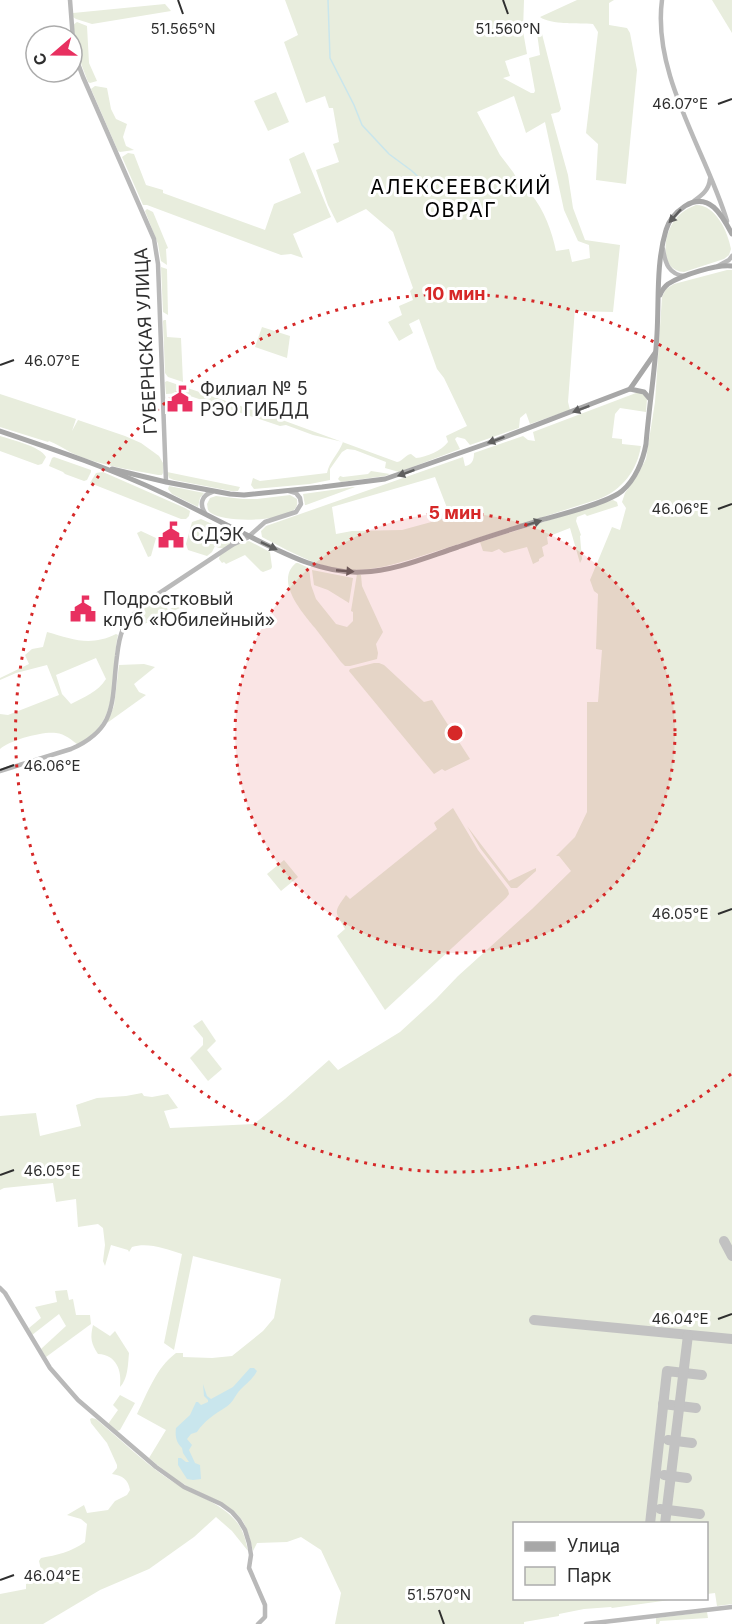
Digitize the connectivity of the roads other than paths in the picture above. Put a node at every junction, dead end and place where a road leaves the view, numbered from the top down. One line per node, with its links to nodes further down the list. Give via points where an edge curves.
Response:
1 (70, 0): 18 (street, ГУБЕРНСКАЯ УЛИЦА, via 74,53 156,245)
2 (662, 0): 3 (street, via 660,27 667,65)
3 (710, 176): 4 (street, via 708,188); 5 (street)
4 (694, 201): 5 (main road, via 710,204); 6 (main road, one-way to 6, via 675,214)
5 (730, 229): 7 (street)
6 (664, 237): 11 (street, via 667,266 677,275); 12 (main road)
7 (732, 239)
8 (732, 256): 10 (street)
9 (732, 266): 10 (main road)
10 (716, 268): 11 (main road)
11 (686, 276): 12 (main road, via 667,285)
12 (658, 300): 13 (main road)
13 (655, 352): 14 (main road); 15 (main road)
14 (630, 389): 15 (main road, via 644,392); 20 (main road, one-way to 20, via 386,479)
15 (651, 400): 23 (main road, one-way to 15, via 318,566 364,572 414,562 601,501 623,491 636,472 643,457)
16 (0, 431): 17 (main road)
17 (96, 465): 18 (main road); 21 (main road)
18 (166, 482): 19 (main road)
19 (215, 491): 20 (main road, via 244,495); 21 (street, via 206,494 202,501)
20 (287, 491): 23 (street, via 298,495 299,508 265,522)
21 (207, 515): 22 (main road)
22 (231, 527): 23 (main road); 24 (street)
23 (249, 536): 24 (street)
24 (231, 545): 25 (street, via 155,596 123,628 111,710 92,737 71,749)
25 (0, 771)
26 (0, 1287): 28 (street, via 50,1368 78,1400 156,1467 184,1487 221,1504 239,1520 249,1543 249,1568 265,1605 265,1617)
27 (732, 1607): 29 (street)
28 (258, 1624)
29 (585, 1624)

